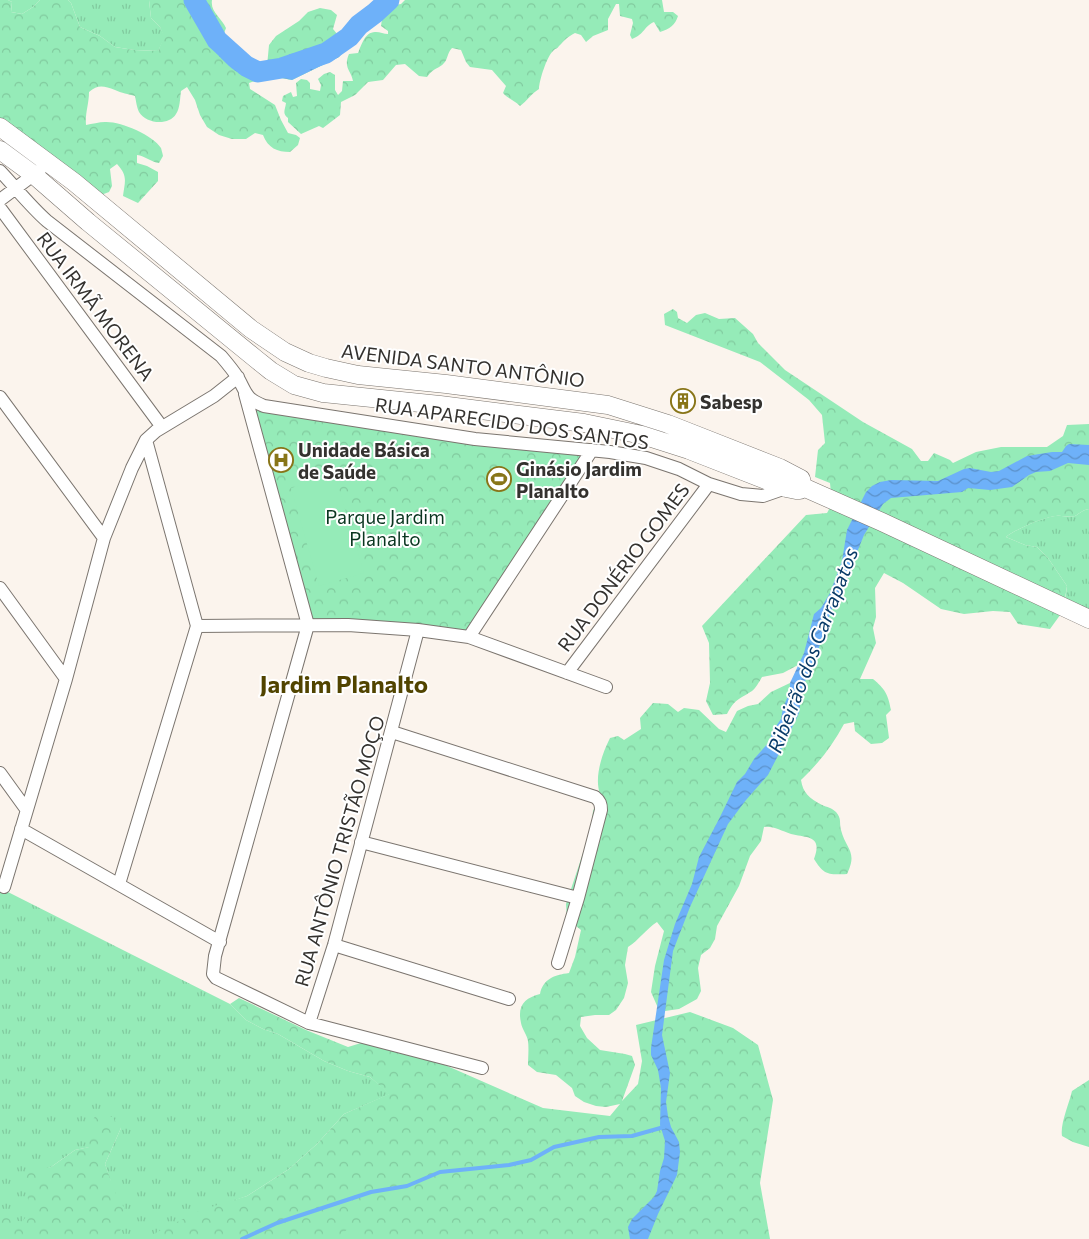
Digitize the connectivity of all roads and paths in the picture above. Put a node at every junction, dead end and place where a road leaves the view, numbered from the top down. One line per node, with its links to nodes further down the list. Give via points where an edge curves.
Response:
1 (0, 127): 3 (street, AVENIDA SANTO ANTÔNIO)
2 (0, 150): 5 (street, AVENIDA SANTO ANTÔNIO)
3 (49, 163): 5 (street); 15 (street, AVENIDA SANTO ANTÔNIO, via 251,329 309,363 358,375 608,405 668,424)
4 (0, 171): 6 (street)
5 (34, 175): 6 (street); 15 (street, AVENIDA SANTO ANTÔNIO, via 271,371 294,385 344,396 614,428)
6 (16, 188): 7 (street); 9 (street, via 47,222 208,345)
7 (0, 200)
8 (0, 208): 12 (street, RUA IRMÃ MORENA)
9 (238, 377): 10 (street); 12 (street, via 214,396)
10 (245, 394): 14 (street, RUA APARECIDO DOS SANTOS, via 271,408 476,439); 20 (street)
11 (0, 397): 17 (street)
12 (162, 427): 13 (street)
13 (146, 440): 17 (street); 21 (street)
14 (592, 450): 16 (street, RUA APARECIDO DOS SANTOS, via 646,458); 23 (street)
15 (793, 483): 16 (street, RUA APARECIDO DOS SANTOS, via 763,496 741,494); 19 (street, AVENIDA SANTO ANTÔNIO)
16 (709, 484): 24 (street, RUA DONÉRIO GOMES)
17 (104, 538): 25 (street)
18 (0, 588): 25 (street)
19 (1087, 618)
20 (308, 625): 21 (street); 22 (street); 35 (street)
21 (197, 626): 32 (street)
22 (418, 630): 23 (street); 27 (street, RUA ANTÔNIO TRISTÃO MOÇO)
23 (468, 637): 24 (street)
24 (567, 673): 26 (street)
25 (66, 678): 29 (street)
26 (606, 687)
27 (392, 732): 31 (street, RUA ANTÔNIO TRISTÃO MOÇO); 34 (street, via 595,797 601,804 601,810)
28 (0, 773): 29 (street)
29 (26, 809): 30 (street)
30 (21, 828): 32 (street); 33 (street)
31 (361, 842): 34 (street); 36 (street, RUA ANTÔNIO TRISTÃO MOÇO)
32 (119, 884): 35 (street)
33 (4, 887)
34 (578, 898): 37 (street)
35 (220, 942): 39 (street, via 213,963 216,978)
36 (334, 945): 38 (street); 39 (street, RUA ANTÔNIO TRISTÃO MOÇO)
37 (558, 963)
38 (509, 1000)
39 (309, 1023): 40 (street)
40 (482, 1068)

